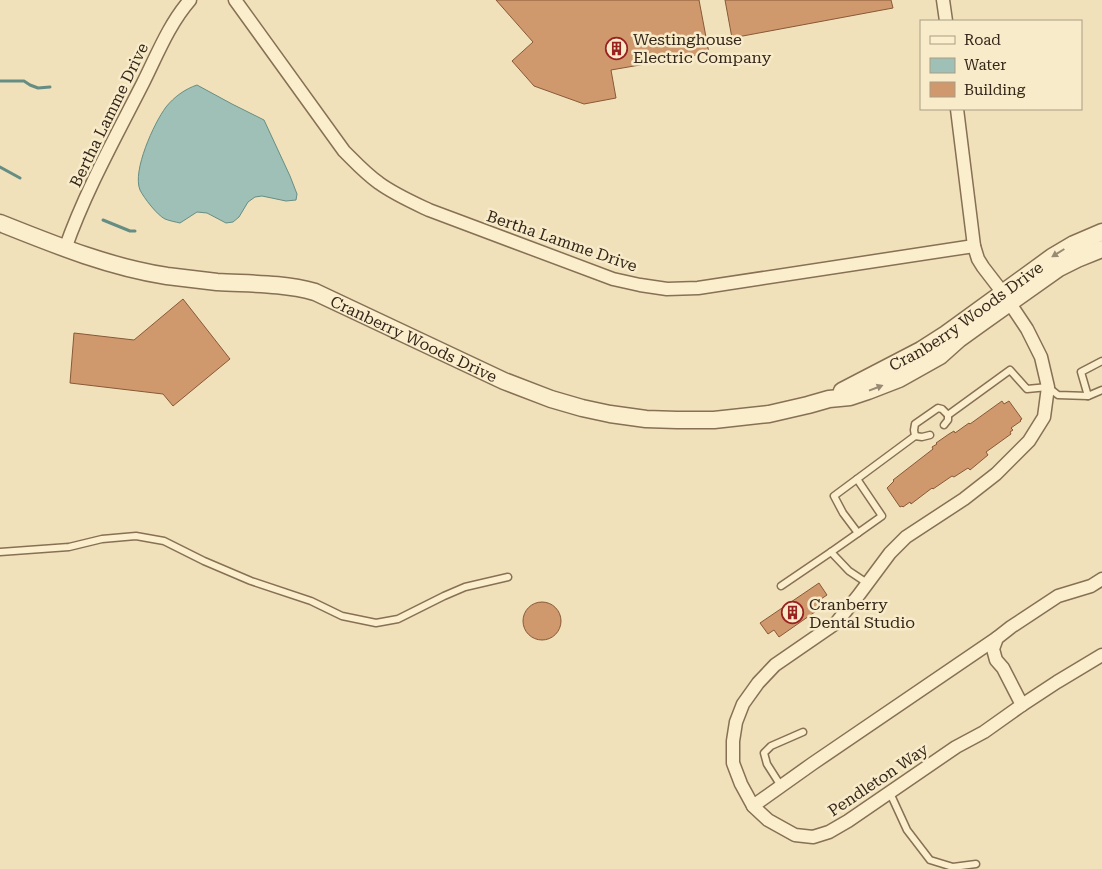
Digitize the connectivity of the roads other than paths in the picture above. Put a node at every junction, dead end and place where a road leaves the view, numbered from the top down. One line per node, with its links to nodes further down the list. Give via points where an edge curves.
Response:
1 (190, 0): 10 (street, Bertha Lamme Drive, via 170,28 102,162)
2 (235, 0): 8 (street, Bertha Lamme Drive, via 344,150 380,184 429,210 613,279 667,289 698,288)
3 (944, 0): 4 (street)
4 (946, 20)
5 (956, 110): 8 (street, Pendleton Way)
6 (0, 223): 10 (street, Cranberry Woods Drive)
7 (1102, 232): 11 (street, Cranberry Woods Drive, one-way to 11, via 1058,254)
8 (974, 246): 11 (street, Pendleton Way, via 978,259)
9 (1102, 249): 11 (street, Cranberry Woods Drive, via 1059,268)
10 (65, 250): 11 (street, Cranberry Woods Drive, via 133,270 167,276 262,283 315,292 552,400 646,419 744,418 868,391 899,379 940,356)
11 (1006, 298): 13 (street, Pendleton Way, via 1041,357)
12 (1102, 361): 15 (lane, via 1081,372)
13 (1048, 388): 15 (lane, via 1058,395); 16 (lane, via 1027,389 1010,370); 26 (street, Pendleton Way, via 1044,417 1029,441 996,474 906,538)
14 (1102, 390): 15 (lane)
15 (1088, 396)
16 (948, 414): 17 (lane); 19 (lane, via 938,408 915,424)
17 (944, 425)
18 (930, 435): 19 (lane)
19 (915, 436): 20 (lane)
20 (857, 480): 21 (lane, via 834,496); 21 (lane, via 882,516)
21 (858, 533): 23 (lane)
22 (0, 552): 24 (lane, via 69,547 102,538 136,536 164,542 251,581 311,601 342,616 376,623 398,619 465,587)
23 (832, 552): 26 (lane); 27 (lane)
24 (508, 577)
25 (1102, 579): 28 (street, via 1091,586 1058,596)
26 (867, 583): 34 (street, Pendleton Way, via 836,623 776,665 744,704 736,722 733,763)
27 (781, 586)
28 (997, 638): 30 (street, via 993,649 996,660); 32 (street)
29 (1102, 655): 30 (street, Pendleton Way)
30 (1022, 706): 33 (street, Pendleton Way)
31 (803, 732): 32 (lane, via 764,752 767,764)
32 (781, 786): 34 (street)
33 (890, 793): 34 (street, Pendleton Way, via 848,822 812,838 795,835 768,820); 35 (lane, via 907,830 930,860 953,867)
34 (753, 806)
35 (976, 864)

